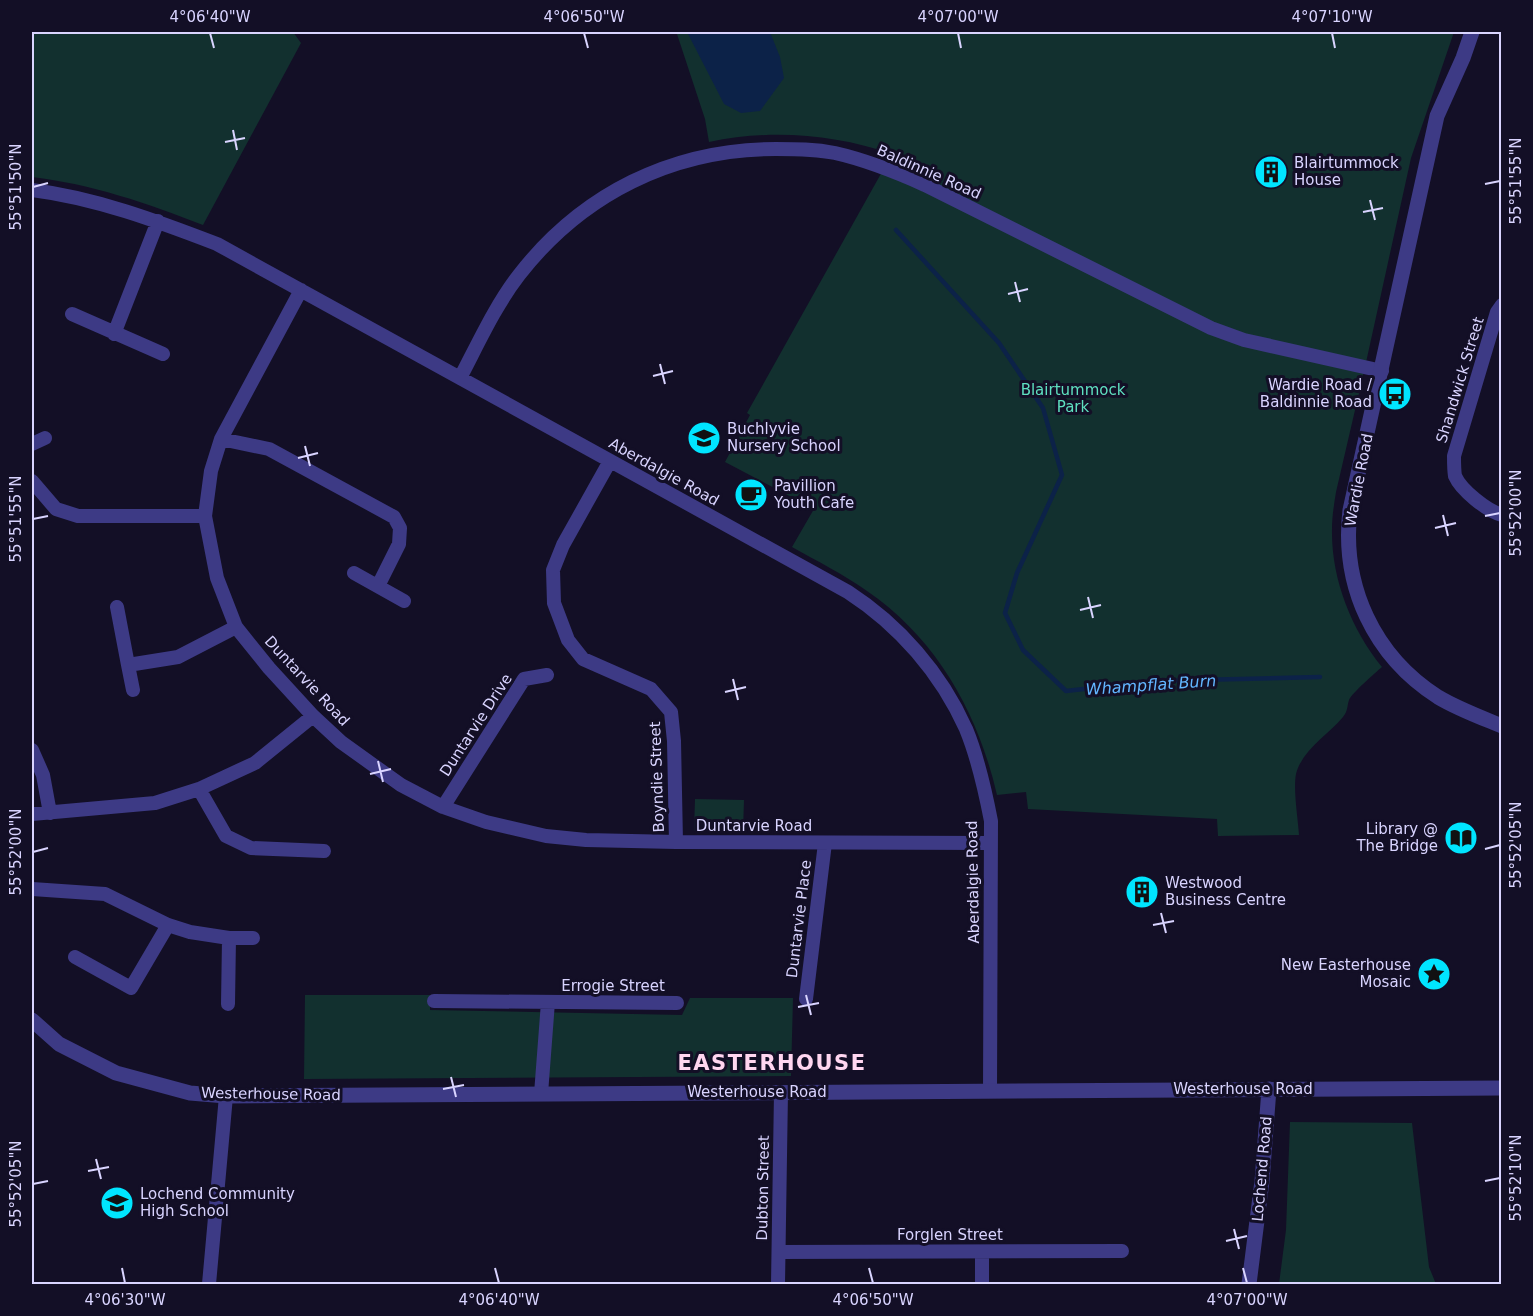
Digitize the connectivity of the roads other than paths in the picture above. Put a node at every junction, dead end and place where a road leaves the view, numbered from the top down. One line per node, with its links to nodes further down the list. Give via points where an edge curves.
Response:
1 (1472, 32): 9 (street, Wardie Road, via 1437,116)
2 (32, 190): 3 (street, Aberdalgie Road)
3 (158, 221): 4 (street, Aberdalgie Road, via 217,244); 7 (street)
4 (302, 290): 10 (street, Aberdalgie Road); 12 (street, Duntarvie Road)
5 (1502, 305): 16 (street, Shandwick Street, via 1454,456 1455,475 1464,491)
6 (72, 314): 7 (street)
7 (114, 334): 8 (street)
8 (164, 354)
9 (1382, 371): 10 (street, Baldinnie Road, via 1244,340 1211,328 878,165 813,150 756,149 699,157 656,170 612,192 584,212 545,245 518,276); 27 (street, Wardie Road, via 1348,527 1353,579 1359,597 1383,645 1422,685 1440,698)
10 (460, 378): 14 (street, Aberdalgie Road)
11 (45, 438): 13 (street)
12 (221, 439): 17 (street, Duntarvie Road, via 211,471); 19 (street, via 269,449 394,517 400,528 399,544)
13 (32, 444)
14 (610, 461): 33 (street, Boyndie Street, via 556,562 554,603 568,640 583,659 651,689 671,712); 35 (street, Aberdalgie Road, via 848,592 903,636 927,664 966,730 991,821)
15 (32, 481): 17 (street, via 56,509 78,516)
16 (1502, 515)
17 (205, 516): 22 (street, Duntarvie Road, via 217,578)
18 (354, 573): 19 (street)
19 (378, 586): 20 (street)
20 (404, 601)
21 (117, 607): 23 (street)
22 (237, 627): 23 (street, via 178,657); 26 (street, Duntarvie Road)
23 (128, 665): 25 (street)
24 (547, 675): 30 (street, Duntarvie Drive, via 524,679)
25 (133, 690)
26 (313, 716): 29 (street, via 255,763); 30 (street, Duntarvie Road, via 341,742 401,785)
27 (1502, 726)
28 (32, 750): 31 (street, via 43,775)
29 (199, 789): 31 (street, via 155,803); 36 (street, via 226,836 251,848)
30 (443, 807): 33 (street, Duntarvie Road, via 546,836)
31 (50, 813): 32 (street)
32 (32, 814)
33 (676, 842): 34 (street, Duntarvie Road)
34 (825, 843): 35 (street, Duntarvie Road); 42 (street, Duntarvie Place)
35 (990, 843): 50 (street, Aberdalgie Road)
36 (324, 851)
37 (32, 889): 38 (street, via 105,894)
38 (168, 925): 39 (street); 41 (street, via 131,988)
39 (229, 938): 40 (street); 46 (street)
40 (253, 938)
41 (75, 957)
42 (806, 999)
43 (434, 1001): 44 (street, Errogie Street)
44 (548, 1002): 45 (street, Errogie Street); 52 (street, Errogie Street)
45 (677, 1003)
46 (228, 1004)
47 (32, 1020): 53 (street, Westerhouse Road, via 59,1044 116,1073 190,1093)
48 (1502, 1088): 49 (street, Westerhouse Road)
49 (1269, 1089): 50 (street, Westerhouse Road); 60 (street, Lochend Road)
50 (990, 1091): 51 (street, Westerhouse Road)
51 (781, 1092): 52 (street, Westerhouse Road); 55 (street, Dubton Street)
52 (541, 1094): 53 (street, Westerhouse Road)
53 (226, 1096): 57 (street)
54 (1122, 1251): 56 (street, Forglen Street)
55 (779, 1252): 56 (street, Forglen Street); 58 (street, Dubton Street)
56 (982, 1252): 59 (street)
57 (209, 1284)
58 (778, 1284)
59 (982, 1284)
60 (1249, 1284)

